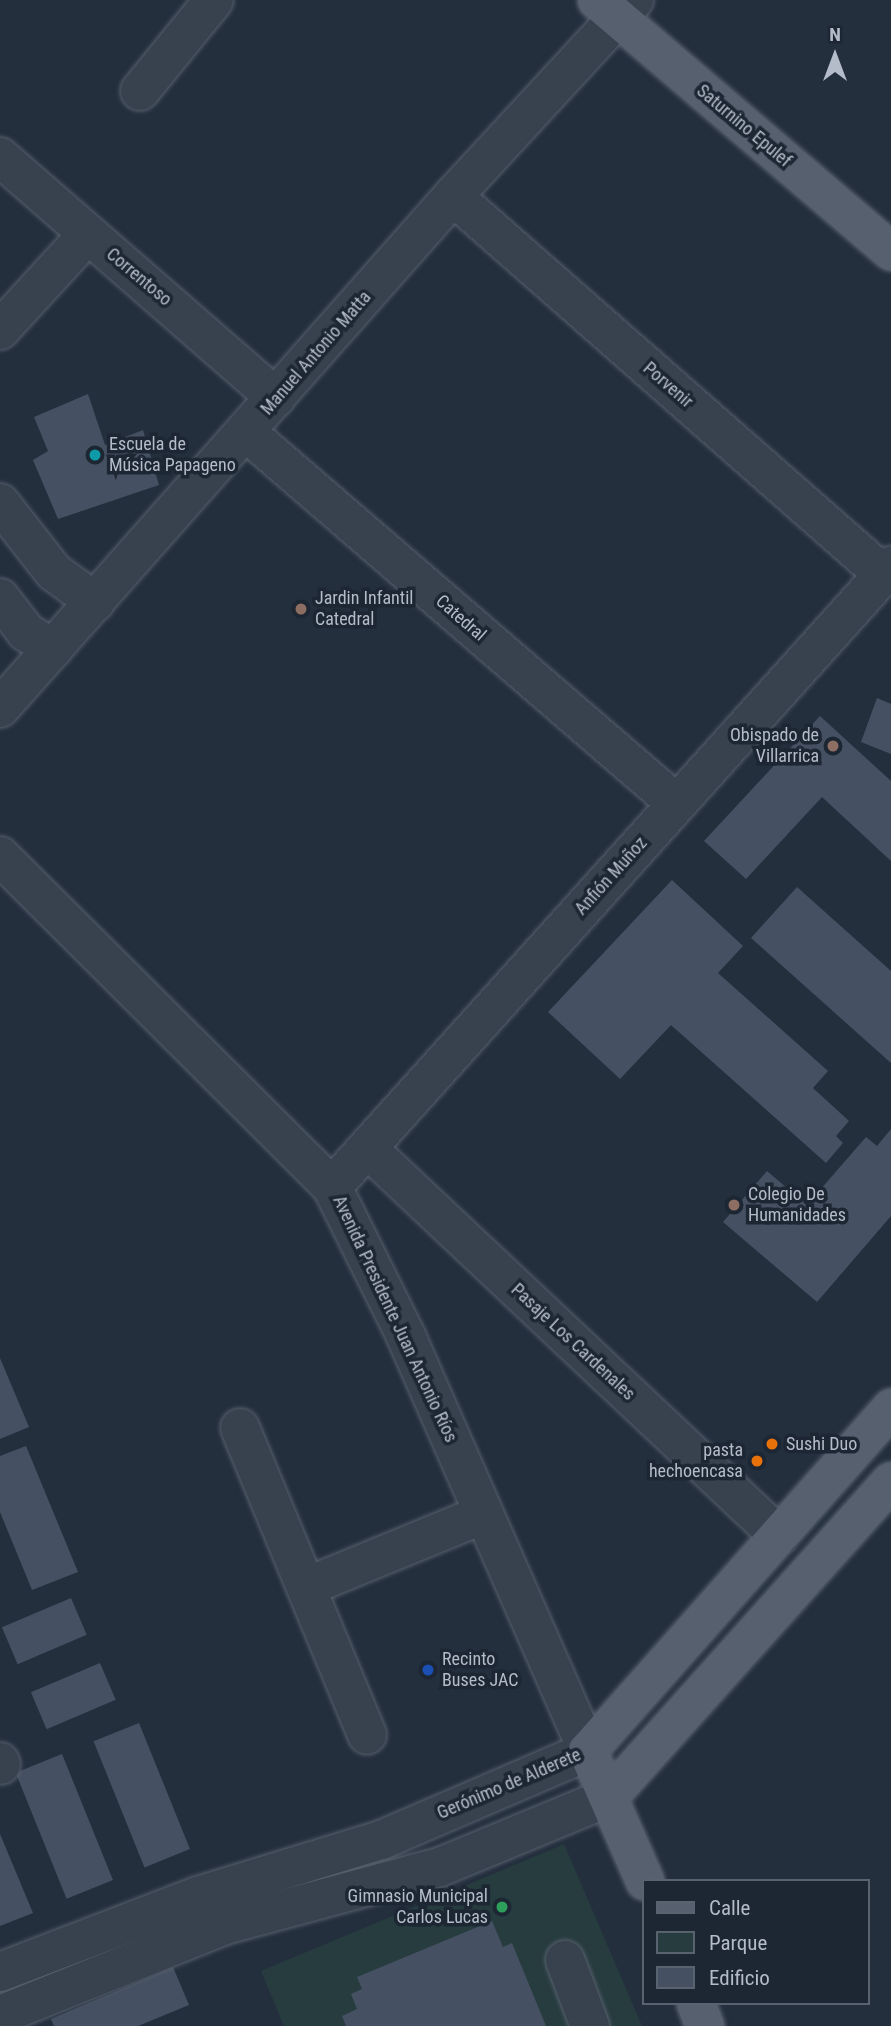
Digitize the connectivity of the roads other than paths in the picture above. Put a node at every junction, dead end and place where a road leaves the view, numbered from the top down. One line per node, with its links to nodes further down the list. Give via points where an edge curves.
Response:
1 (214, 0): 3 (street)
2 (616, 6): 5 (street, Manuel Antonio Matta); 7 (main road, Saturnino Epulef)
3 (139, 91)
4 (0, 157): 6 (street, Correntoso)
5 (453, 196): 9 (street, Manuel Antonio Matta); 12 (street, Porvenir)
6 (88, 234): 8 (street); 9 (street, Correntoso)
7 (891, 251)
8 (0, 330)
9 (276, 398): 10 (street, Manuel Antonio Matta)
10 (246, 432): 14 (street, Manuel Antonio Matta); 17 (street, Catedral)
11 (0, 503): 14 (street, via 54,572)
12 (887, 570): 17 (street, Anfión Muñoz)
13 (0, 598): 15 (street, via 26,632)
14 (95, 602): 15 (street, Manuel Antonio Matta)
15 (53, 649): 16 (street, Manuel Antonio Matta)
16 (0, 708)
17 (677, 804): 19 (street, Anfión Muñoz)
18 (0, 856): 20 (street, Avenida Presidente Juan Antonio Ríos)
19 (367, 1148): 20 (street, Anfión Muñoz); 25 (street, Pasaje Los Cardenales)
20 (332, 1187): 24 (street, Avenida Presidente Juan Antonio Ríos, via 405,1334)
21 (891, 1408): 25 (main road, Gerónimo de Alderete)
22 (240, 1428): 26 (street)
23 (891, 1482): 29 (main road)
24 (484, 1514): 26 (street); 28 (street, Avenida Presidente Juan Antonio Ríos)
25 (779, 1536): 28 (main road, Gerónimo de Alderete)
26 (306, 1587): 27 (street)
27 (367, 1735)
28 (588, 1751): 29 (main road, Avenida Presidente Juan Antonio Ríos); 32 (street, Gerónimo de Alderete, via 381,1839 222,1888)
29 (609, 1797): 30 (main road, Avenida Presidente Juan Antonio Ríos); 34 (street, via 440,1867 225,1925)
30 (644, 1879)
31 (565, 1960): 35 (street)
32 (0, 1972)
33 (697, 2005): 36 (main road)
34 (0, 2015)
35 (590, 2026)
36 (705, 2026)

